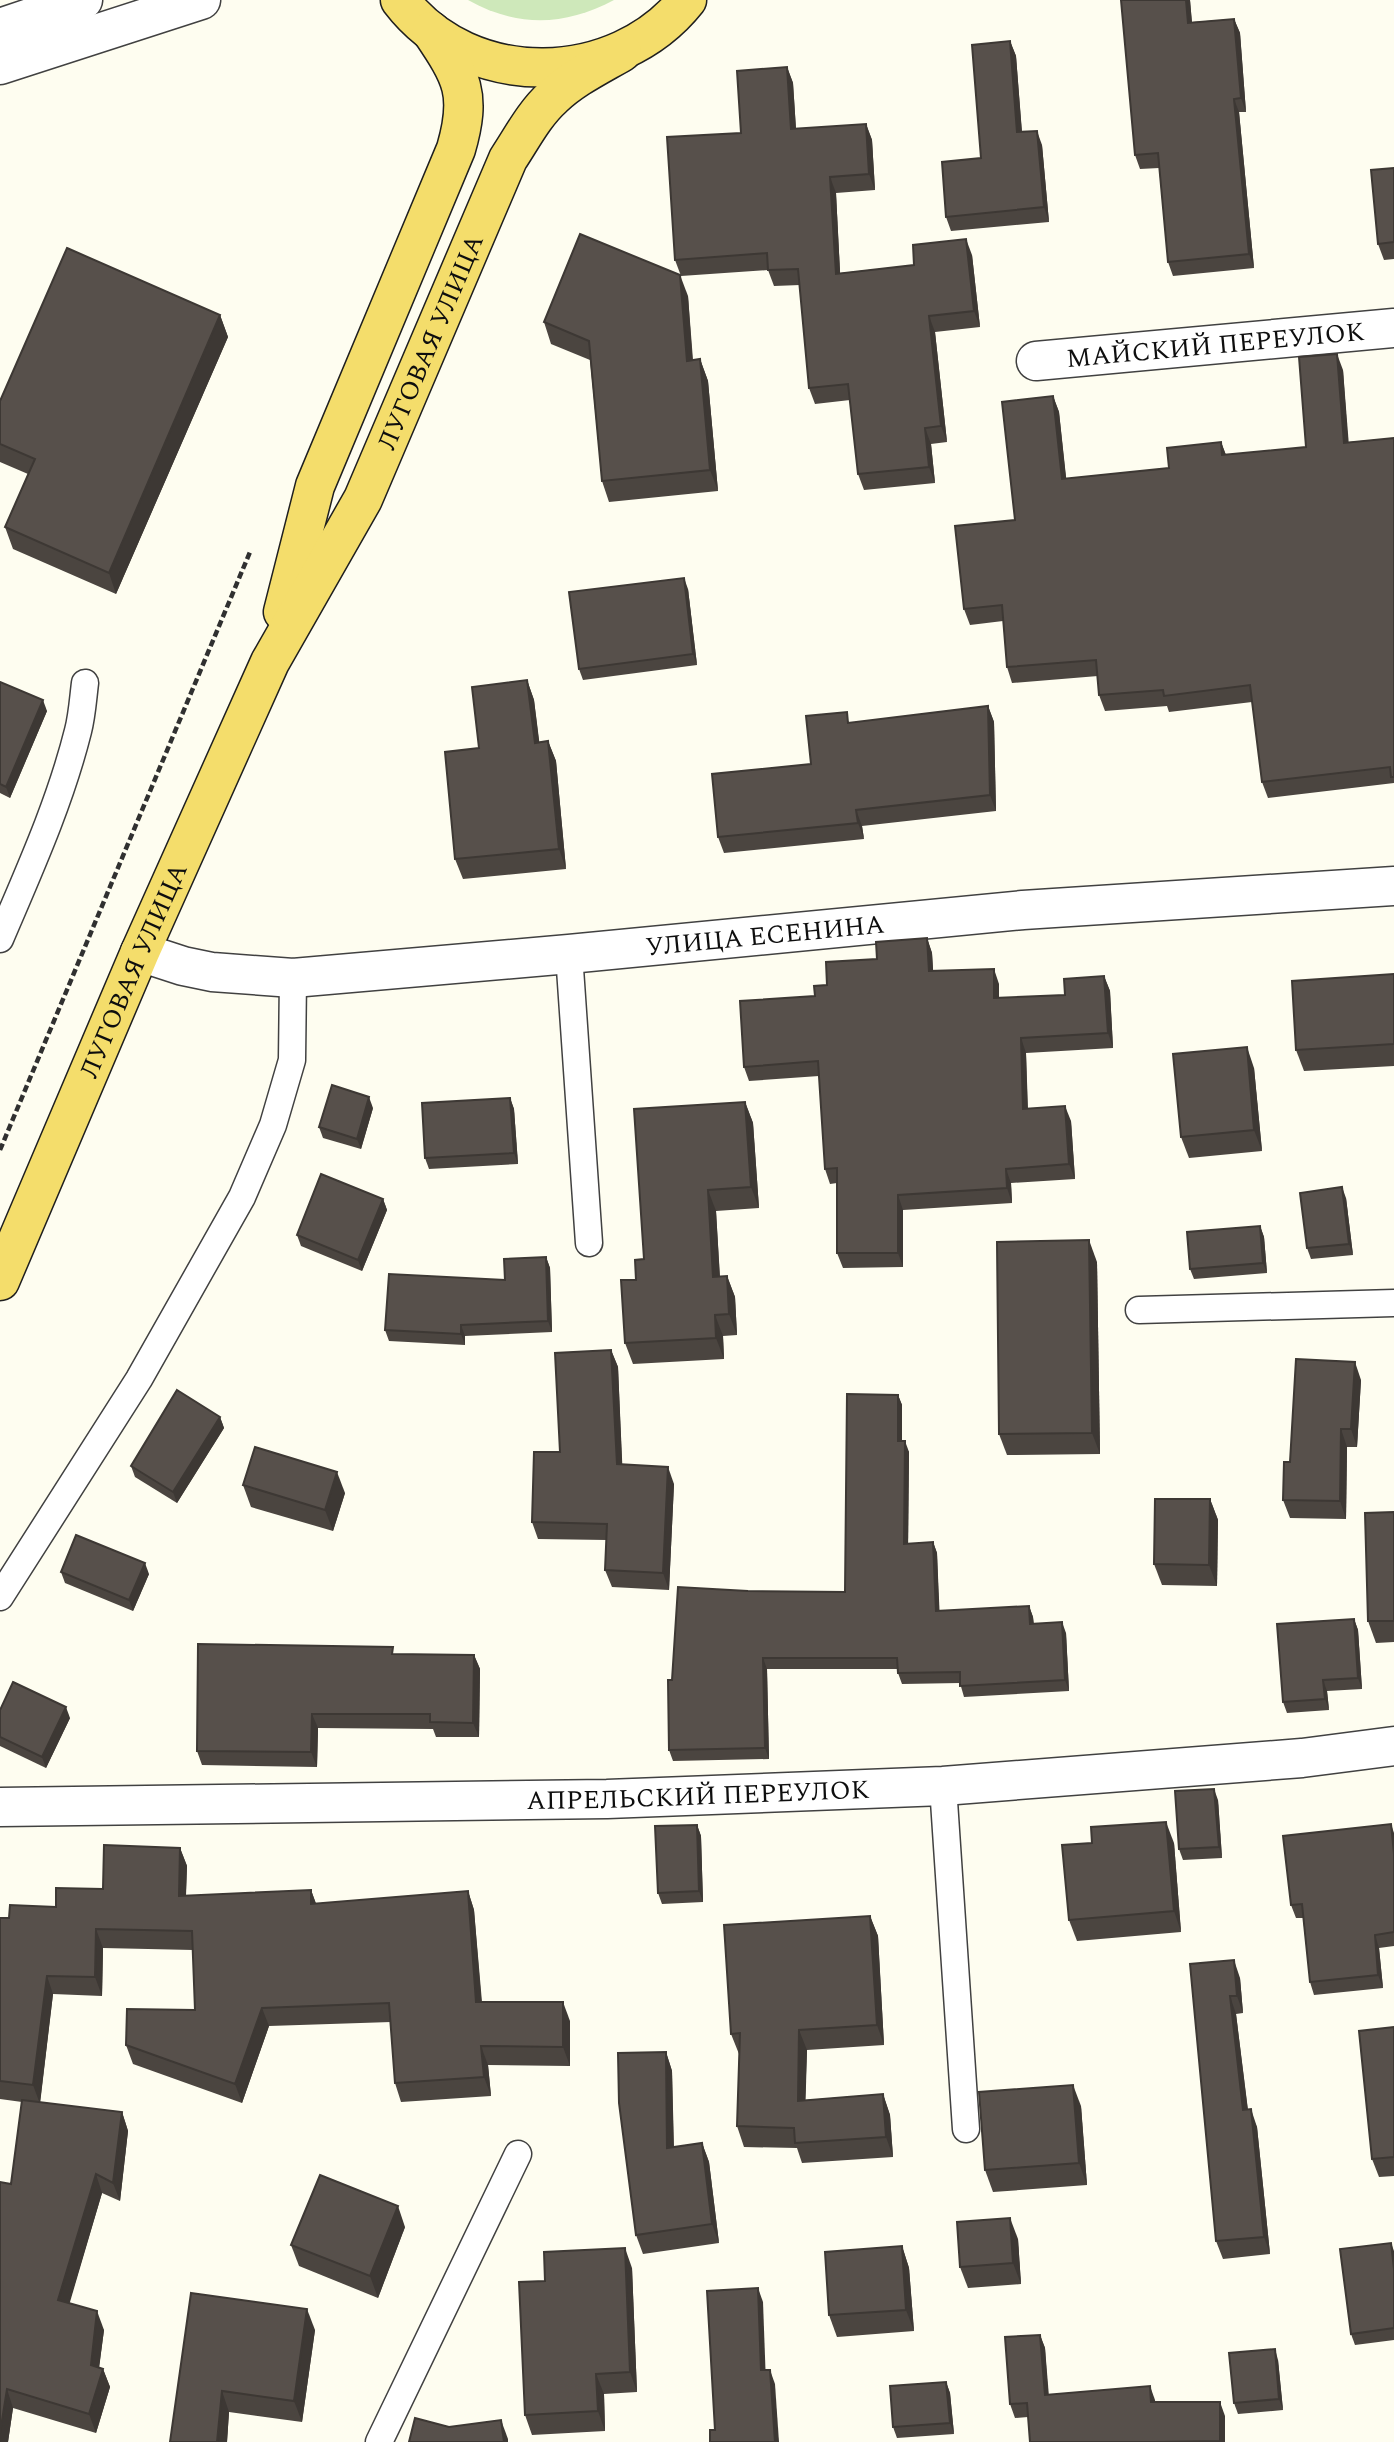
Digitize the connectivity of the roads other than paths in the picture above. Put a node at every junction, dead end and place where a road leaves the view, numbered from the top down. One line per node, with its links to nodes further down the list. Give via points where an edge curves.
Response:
1 (83, 0): 6 (street)
2 (201, 0): 8 (street)
3 (687, 0): 7 (main road)
4 (702, 0): 7 (main road)
5 (408, 10): 7 (main road, via 460,49 524,67 558,69 590,63); 11 (main road, ЛУГОВАЯ УЛИЦА, via 458,77 464,122 315,485)
6 (0, 28)
7 (638, 42): 11 (main road, ЛУГОВАЯ УЛИЦА, via 553,97 508,159 363,499)
8 (0, 65)
9 (1394, 328): 10 (street, МАЙСКИЙ ПЕРЕУЛОК)
10 (1036, 361)
11 (270, 662): 15 (main road, ЛУГОВАЯ УЛИЦА)
12 (85, 683): 14 (lane, via 79,729 66,773)
13 (1394, 886): 16 (street, УЛИЦА ЕСЕНИНА, via 1023,910)
14 (0, 939)
15 (140, 952): 17 (street, УЛИЦА ЕСЕНИНА, via 212,972); 19 (main road, ЛУГОВАЯ УЛИЦА)
16 (569, 954): 17 (street, УЛИЦА ЕСЕНИНА); 18 (lane)
17 (293, 978): 22 (lane, via 292,1059 273,1125 242,1197 139,1379)
18 (589, 1243)
19 (0, 1281)
20 (1394, 1303): 21 (lane)
21 (1139, 1310)
22 (0, 1597)
23 (1394, 1746): 24 (street, АПРЕЛЬСКИЙ ПЕРЕУЛОК, via 1302,1758)
24 (943, 1786): 25 (street, АПРЕЛЬСКИЙ ПЕРЕУЛОК, via 607,1799); 26 (lane)
25 (0, 1807)
26 (966, 2129)
27 (518, 2154): 28 (lane)
28 (379, 2442)

